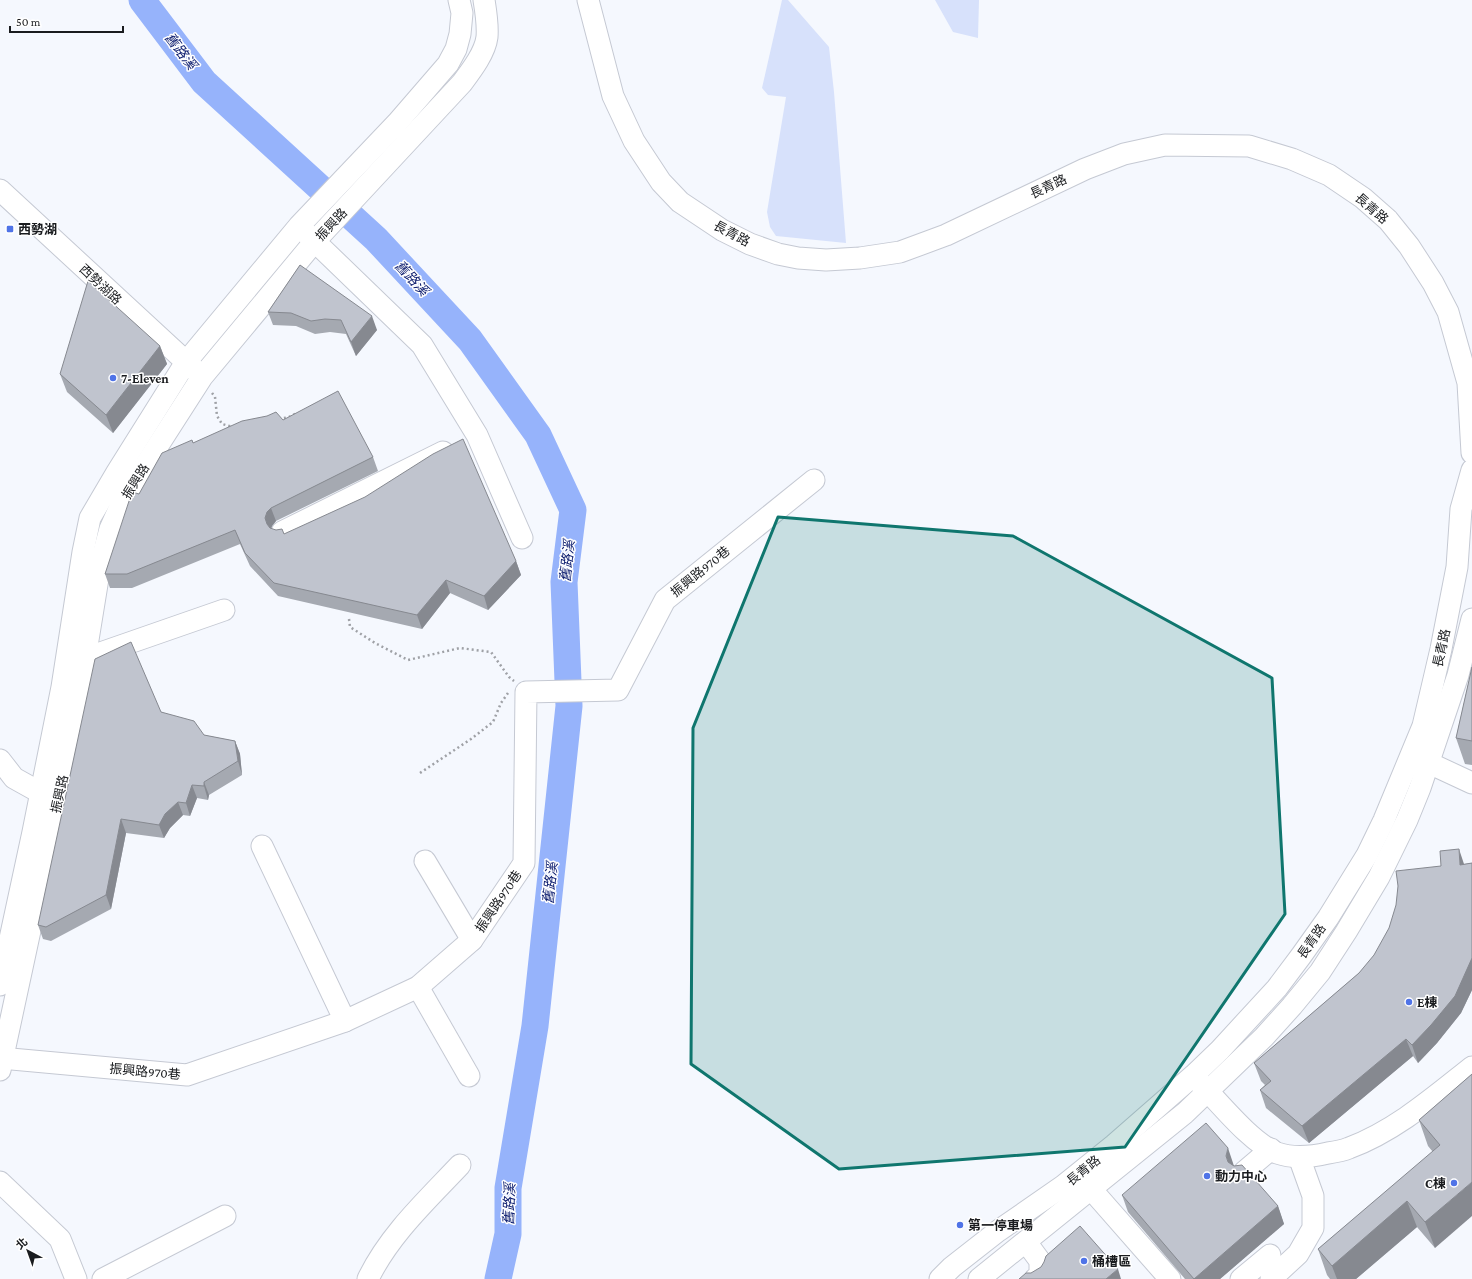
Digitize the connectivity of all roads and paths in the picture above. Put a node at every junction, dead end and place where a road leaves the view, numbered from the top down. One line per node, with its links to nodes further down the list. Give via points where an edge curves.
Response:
1 (459, 0): 5 (street, 振興路, via 462,13 460,34 448,64 397,123)
2 (484, 0): 6 (street, 振興路, via 487,39 478,60 462,84)
3 (588, 0): 13 (street, 長青路, via 613,96 634,141 661,182 680,202 722,230 778,254 826,260 900,252 946,235 1084,169 1124,154 1165,145 1249,146 1292,159 1329,175 1363,198 1388,220 1433,283 1448,312 1468,383)
4 (0, 190): 7 (street, 西勢湖路)
5 (299, 226): 6 (street); 7 (street, 振興路)
6 (315, 241): 8 (street, 振興路); 12 (street, via 422,345)
7 (186, 362): 8 (street, 西勢湖路); 22 (street, 振興路, via 90,518 83,552)
8 (202, 377): 11 (path, via 215,397 217,416 222,424); 22 (street, 振興路, via 123,500 110,529)
9 (302, 410): 10 (path, via 289,417)
10 (274, 420)
11 (238, 427)
12 (477, 434): 16 (street); 17 (street)
13 (1472, 453)
14 (1472, 470): 18 (street, 長青路, via 1461,509)
15 (814, 480): 23 (street, 振興路970巷, via 665,600 618,690)
16 (282, 532)
17 (522, 538)
18 (1466, 538): 25 (street, 長青路, via 1457,566 1440,656 1423,726)
19 (224, 610): 22 (street)
20 (349, 619): 23 (path, via 350,627 408,660 460,648 491,652 509,677)
21 (1472, 619): 25 (street, 長青路, via 1458,675)
22 (76, 657): 28 (street, 振興路)
23 (521, 688): 26 (path, via 501,703 493,722); 31 (street, 振興路970巷, via 524,863)
24 (0, 760): 28 (street, via 14,778)
25 (1420, 760): 27 (street); 38 (street, 長青路, via 1384,820 1367,855 1323,924 1277,988); 39 (street, 長青路, via 1407,820 1379,877 1346,932 1320,972 1292,1006)
26 (420, 773)
27 (1472, 783)
28 (49, 797): 32 (street, 振興路); 35 (street, 振興路)
29 (262, 846): 34 (street)
30 (425, 861): 31 (street)
31 (472, 940): 33 (street, 振興路970巷)
32 (0, 985)
33 (418, 987): 34 (street, 振興路970巷); 37 (street)
34 (345, 1021): 35 (street, 振興路970巷, via 188,1075)
35 (1, 1062)
36 (1472, 1067): 41 (street, via 1384,1132 1348,1148)
37 (469, 1076)
38 (1194, 1076): 39 (street); 52 (street, 長青路, via 1074,1177 998,1231)
39 (1209, 1092): 40 (street, via 1244,1129); 45 (street, 長青路)
40 (1270, 1149): 41 (street); 43 (street)
41 (1299, 1157): 57 (street, via 1313,1196 1313,1228 1298,1254)
42 (460, 1165): 51 (street, via 399,1232 376,1263)
43 (1244, 1172)
44 (0, 1182): 49 (street, via 60,1239)
45 (1091, 1189): 47 (street, 長青路); 55 (street)
46 (225, 1216): 50 (street)
47 (1026, 1242): 53 (street, 長青路); 54 (street, via 1040,1261 1040,1275)
48 (1270, 1255): 56 (street)
49 (76, 1279)
50 (103, 1279)
51 (368, 1279)
52 (940, 1279)
53 (979, 1279)
54 (1035, 1279)
55 (1170, 1279)
56 (1242, 1279)
57 (1272, 1279)

